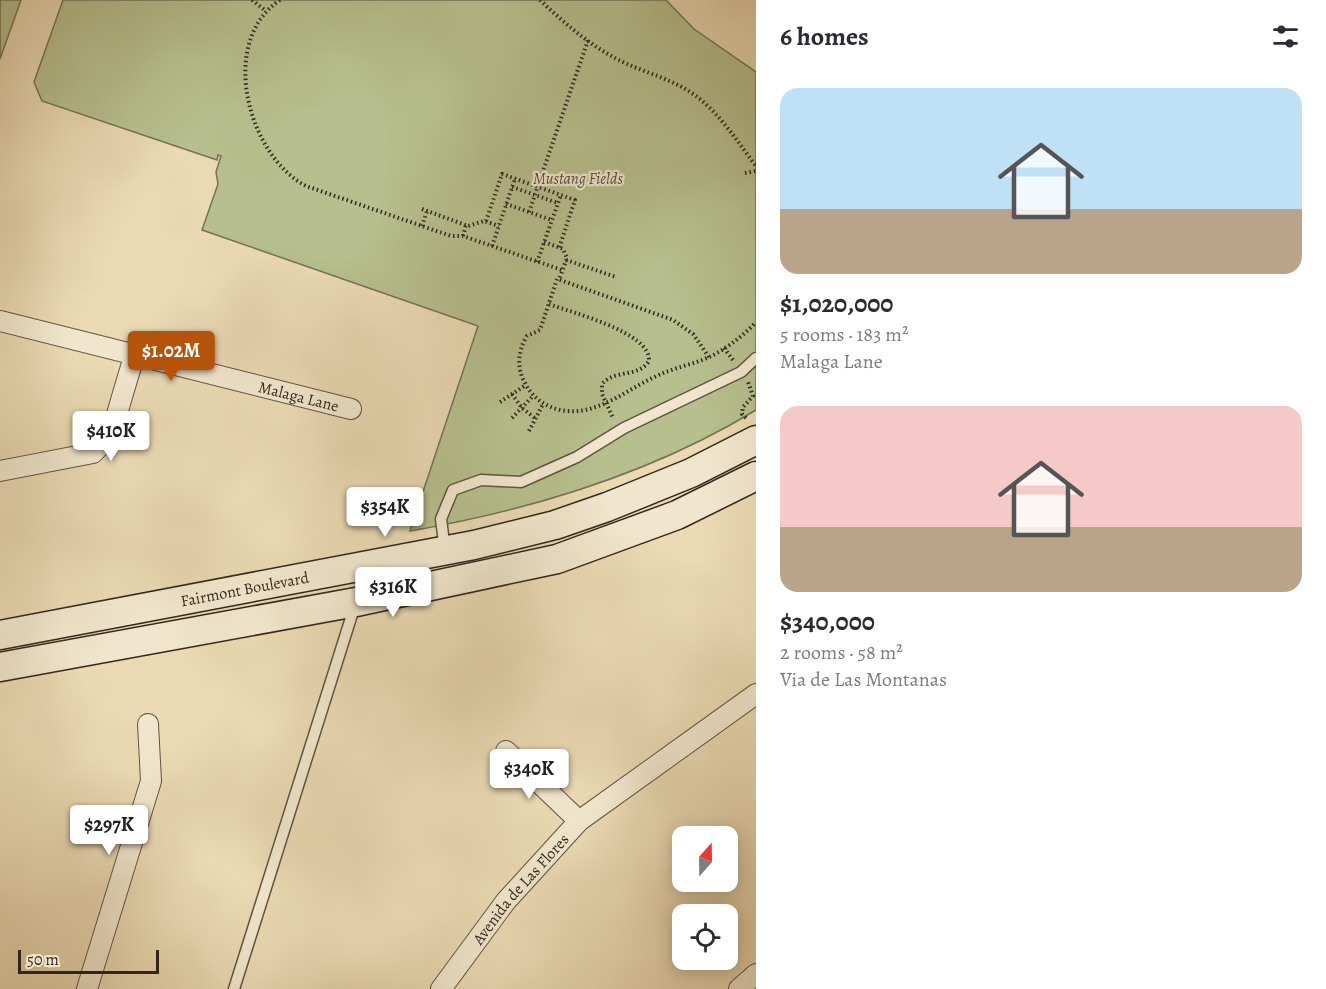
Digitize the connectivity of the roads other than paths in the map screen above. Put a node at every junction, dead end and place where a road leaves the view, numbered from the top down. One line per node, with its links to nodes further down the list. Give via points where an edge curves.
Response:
1 (0, 321): 2 (street, Malaga Lane)
2 (135, 353): 4 (street, Malaga Lane); 6 (street, via 111,434 93,453)
3 (756, 358): 8 (lane, via 741,372 521,482 482,480 453,490 441,519)
4 (351, 409)
5 (751, 429): 8 (main road, Fairmont Boulevard, via 691,473 607,507 555,525)
6 (0, 471)
7 (756, 476): 9 (main road, Fairmont Boulevard, via 677,515 557,560)
8 (445, 550): 10 (main road, Fairmont Boulevard)
9 (356, 602): 11 (main road, Fairmont Boulevard); 18 (lane)
10 (0, 635)
11 (0, 667)
12 (756, 694): 15 (street, Avenida de Las Flores)
13 (148, 724): 17 (street, via 152,781)
14 (506, 751): 15 (street)
15 (579, 821): 19 (street, Avenida de Las Flores, via 506,901)
16 (756, 974): 20 (street)
17 (87, 989)
18 (234, 989)
19 (441, 989)
20 (739, 989)

